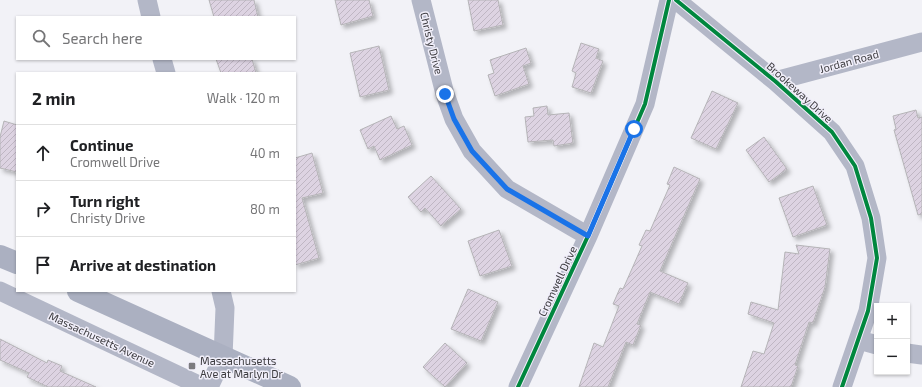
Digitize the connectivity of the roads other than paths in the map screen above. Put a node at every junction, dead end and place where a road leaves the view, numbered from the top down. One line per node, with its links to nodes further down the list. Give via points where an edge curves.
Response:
1 (147, 0): 5 (street)
2 (421, 0): 10 (street, Christy Drive, via 445,94 454,119 472,151 507,189)
3 (669, 0): 10 (street, Cromwell Drive, via 645,104)
4 (676, 0): 9 (street, Brookeway Drive)
5 (151, 16)
6 (922, 42): 9 (street, Jordan Road)
7 (162, 60): 8 (street)
8 (166, 72)
9 (775, 81): 16 (street, Brookeway Drive, via 832,132 855,166 862,186 871,218 877,258 868,311)
10 (588, 236): 24 (street, Cromwell Drive)
11 (0, 256): 12 (main road)
12 (16, 263)
13 (0, 291): 21 (street, Massachusetts Avenue)
14 (80, 292): 20 (main road)
15 (221, 292): 20 (street, via 225,308)
16 (859, 340): 17 (street); 25 (street, Brookeway Drive)
17 (874, 344)
18 (910, 353): 19 (street)
19 (922, 355)
20 (223, 357): 22 (street); 23 (main road)
21 (203, 387)
22 (209, 387)
23 (290, 387)
24 (518, 387)
25 (842, 387)

